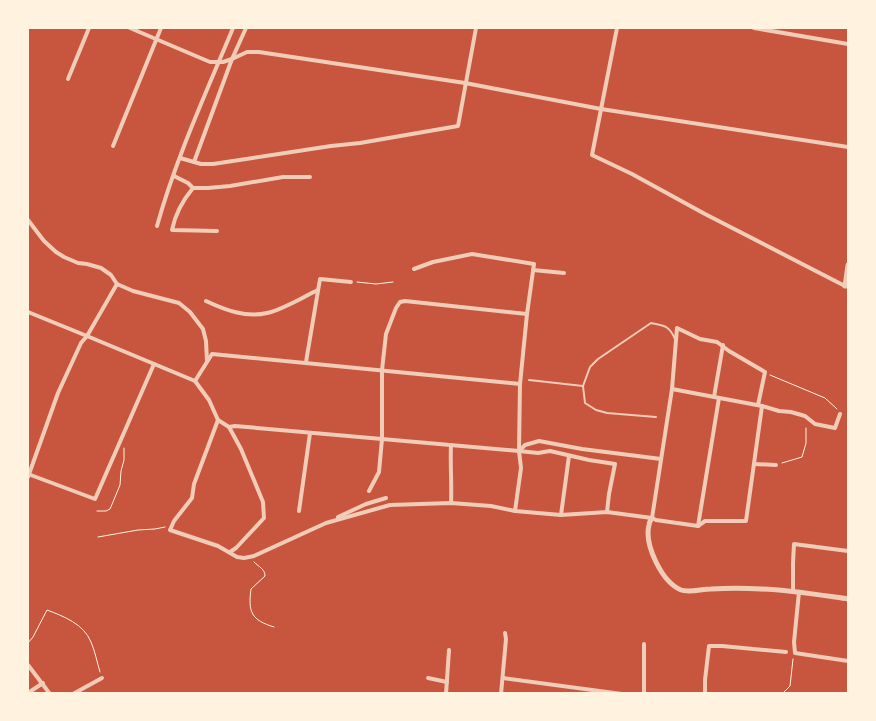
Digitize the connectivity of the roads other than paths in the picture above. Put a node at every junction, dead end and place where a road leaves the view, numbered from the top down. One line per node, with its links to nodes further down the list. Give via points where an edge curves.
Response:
1 (89, 28): 13 (street)
2 (130, 28): 9 (street)
3 (161, 28): 9 (street)
4 (233, 28): 12 (street)
5 (246, 28): 11 (street)
6 (476, 28): 14 (street)
7 (617, 28): 15 (street)
8 (754, 28): 10 (street)
9 (157, 39): 12 (street, via 210,62); 16 (street)
10 (848, 44)
11 (232, 59): 12 (street); 14 (street, via 247,52 258,52); 19 (street)
12 (219, 62): 18 (street)
13 (68, 79)
14 (465, 83): 15 (street); 19 (street, via 458,126 213,164)
15 (601, 109): 17 (street); 32 (street, via 592,155)
16 (114, 146)
17 (848, 148)
18 (180, 158): 19 (street); 20 (street)
19 (194, 162)
20 (174, 176): 22 (street); 24 (street)
21 (310, 177): 22 (street, via 283,177 230,186)
22 (193, 188): 25 (street, via 173,221 172,230)
23 (28, 220): 31 (street, via 44,241 64,258 101,268)
24 (157, 226)
25 (217, 231)
26 (848, 265): 32 (street)
27 (414, 269): 28 (street, via 472,254 534,264)
28 (533, 270): 29 (street); 36 (street)
29 (564, 273)
30 (351, 282): 33 (street, via 320,280)
31 (117, 284): 37 (street); 40 (street, via 179,303 190,312 203,329)
32 (847, 286)
33 (318, 290): 34 (street, via 266,313 234,313); 41 (street)
34 (206, 301)
35 (28, 312): 37 (street)
36 (527, 314): 43 (street, via 400,302 386,334); 46 (street)
37 (87, 336): 42 (street); 63 (street, via 58,393)
38 (676, 341): 39 (street, via 677,328); 47 (lane, via 671,330 651,323 598,359 590,367); 48 (street)
39 (723, 345): 49 (street); 50 (street, via 766,372)
40 (207, 361): 41 (street, via 212,354); 45 (street)
41 (306, 362): 43 (street)
42 (154, 364): 45 (street); 63 (street, via 95,499)
43 (382, 370): 46 (street); 56 (street)
44 (529, 380): 47 (lane)
45 (194, 381): 53 (street, via 210,400)
46 (520, 384): 58 (street)
47 (583, 386): 52 (lane, via 585,403 596,410)
48 (672, 389): 49 (street); 60 (street)
49 (717, 397): 50 (street); 73 (street)
50 (760, 406): 51 (street, via 805,416 815,424 835,428); 61 (street)
51 (840, 414)
52 (656, 417)
53 (218, 420): 54 (street); 75 (street, via 194,484 192,498 170,530)
54 (229, 427): 55 (street); 75 (street, via 263,502 264,518)
55 (310, 433): 56 (street); 67 (street)
56 (382, 440): 57 (street); 64 (street, via 379,472)
57 (450, 445): 58 (street); 66 (street)
58 (519, 451): 59 (street, via 550,451); 60 (street, via 525,445 539,441); 68 (street, via 521,468)
59 (569, 456): 69 (street, via 615,464); 70 (street)
60 (661, 459): 71 (street)
61 (754, 464): 62 (street); 73 (street, via 746,521 705,521)
62 (776, 465)
63 (28, 475)
64 (369, 491)
65 (386, 498): 72 (street)
66 (451, 503): 68 (street); 72 (street, via 390,504)
67 (299, 510)
68 (515, 511): 70 (street)
69 (606, 512): 70 (street); 71 (street)
70 (561, 515)
71 (652, 518): 73 (street); 76 (street, via 648,525 653,556 667,579 679,589)
72 (326, 523): 75 (street, via 248,557 237,557)
73 (698, 526)
74 (848, 551): 76 (street, via 794,544)
75 (230, 552)
76 (796, 592): 77 (street); 82 (street, via 795,653)
77 (848, 599)
78 (505, 633): 86 (street)
79 (644, 644): 95 (street)
80 (449, 650): 87 (street)
81 (786, 652): 96 (street, via 709,646)
82 (848, 661)
83 (28, 665): 88 (street)
84 (102, 678): 91 (street)
85 (428, 678): 87 (street)
86 (503, 678): 93 (street); 94 (street)
87 (447, 682): 92 (street)
88 (43, 683): 89 (street); 90 (street)
89 (28, 693)
90 (50, 694)
91 (73, 694)
92 (446, 694)
93 (501, 694)
94 (622, 694)
95 (644, 694)
96 (705, 694)

